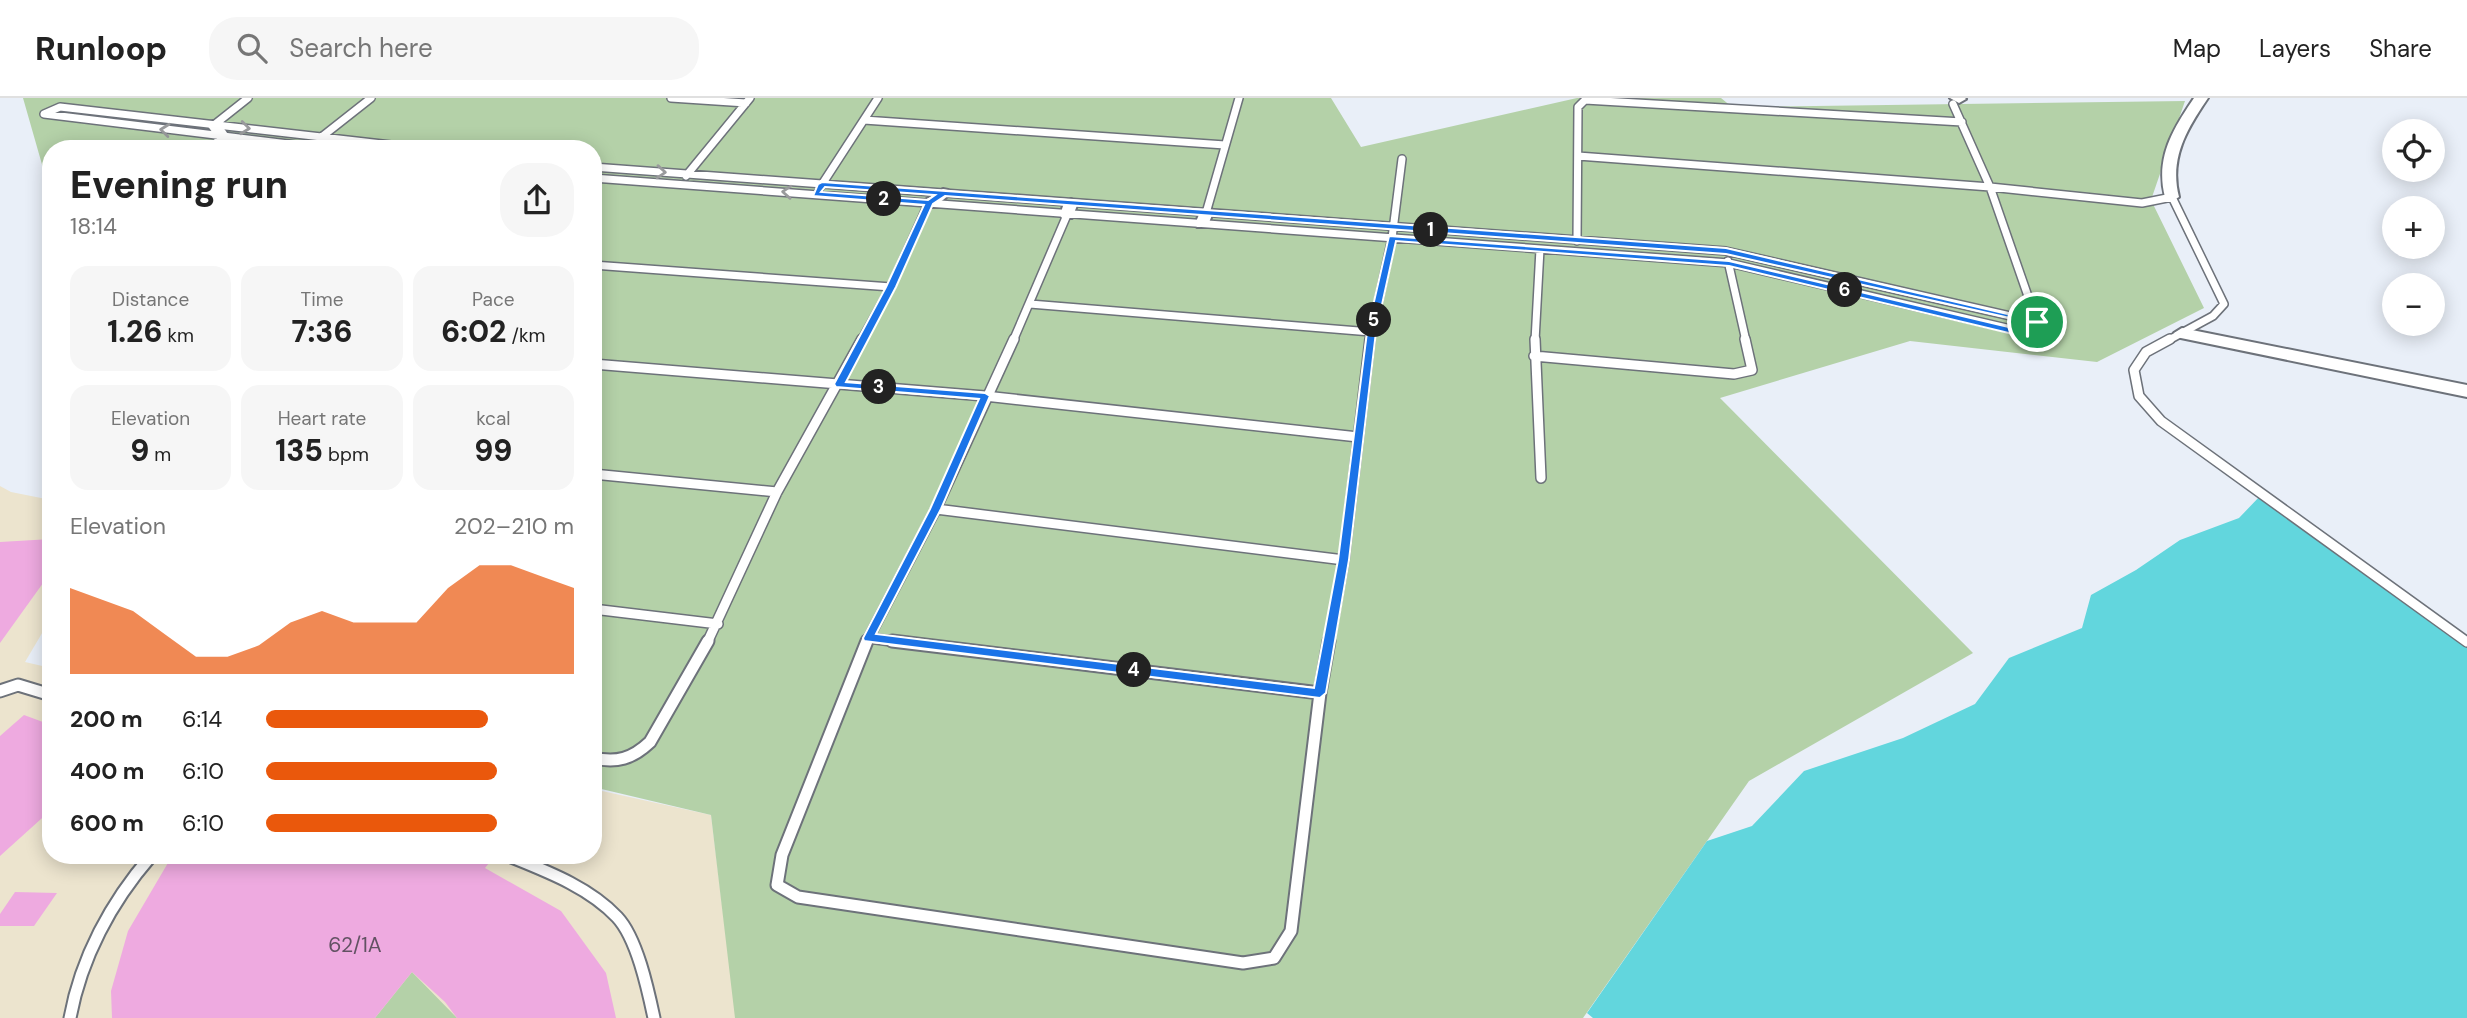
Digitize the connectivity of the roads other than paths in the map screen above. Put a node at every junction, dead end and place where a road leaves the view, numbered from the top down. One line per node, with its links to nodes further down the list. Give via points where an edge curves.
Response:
1 (248, 98): 11 (lane)
2 (371, 98): 12 (lane)
3 (671, 98): 8 (lane)
4 (878, 98): 9 (lane)
5 (1239, 98): 17 (lane)
6 (2202, 98): 28 (street, via 2176,136 2166,183)
7 (1956, 100): 10 (lane)
8 (748, 101): 21 (lane)
9 (864, 120): 17 (lane); 24 (lane)
10 (1962, 122): 18 (lane, via 1585,100 1578,107); 25 (lane)
11 (218, 131): 11 (lane, one-way to 11, via 44,114 60,107); 12 (lane, one-way to 12); 13 (lane); 14 (lane)
12 (322, 137): 15 (lane); 16 (lane)
13 (213, 140)
14 (273, 140)
15 (318, 140)
16 (348, 140)
17 (1225, 145): 31 (lane)
18 (1578, 156): 25 (lane); 33 (lane)
19 (1402, 159): 32 (lane)
20 (602, 168): 21 (lane, one-way to 21)
21 (688, 174): 23 (lane); 24 (lane)
22 (602, 179): 23 (lane)
23 (680, 184): 27 (lane, one-way to 23)
24 (822, 184): 26 (lane); 27 (lane)
25 (1990, 187): 28 (lane, via 2142,203); 40 (lane)
26 (943, 193): 29 (street); 30 (lane)
27 (816, 195): 29 (lane)
28 (2172, 197): 42 (lane, via 2224,304 2213,316)
29 (929, 202): 30 (lane); 38 (lane)
30 (1069, 209): 31 (lane); 39 (lane)
31 (1204, 218): 32 (lane)
32 (1393, 232): 33 (lane); 34 (lane); 41 (lane)
33 (1576, 246): 34 (lane); 35 (lane); 36 (lane)
34 (1540, 249): 43 (lane)
35 (1726, 251): 36 (lane); 40 (lane)
36 (1729, 263): 40 (lane, via 2017,332 2036,330); 43 (lane, via 1752,370 1734,374)
37 (602, 266): 38 (lane)
38 (891, 287): 45 (lane)
39 (1030, 304): 41 (lane); 47 (lane)
40 (2037, 322)
41 (1371, 332): 48 (lane)
42 (2182, 333): 46 (street); 57 (lane, via 2146,352 2134,370 2139,397 2161,421)
43 (1534, 356): 50 (lane)
44 (602, 365): 45 (lane)
45 (839, 384): 47 (lane); 51 (lane)
46 (2467, 391)
47 (985, 396): 48 (lane); 52 (lane)
48 (1358, 437): 53 (lane)
49 (602, 475): 51 (lane)
50 (1541, 478)
51 (777, 492): 55 (lane)
52 (936, 509): 53 (lane); 56 (lane)
53 (1343, 560): 60 (lane)
54 (602, 610): 55 (lane)
55 (718, 624): 61 (lane, via 650,742 624,761)
56 (869, 638): 60 (lane); 60 (lane, via 782,855 777,885 798,897 1243,962 1274,958 1292,931)
57 (2467, 642)
58 (0, 691): 59 (lane, via 18,685)
59 (42, 692)
60 (1320, 693)
61 (602, 759)
62 (143, 864): 64 (lane, via 107,918 85,965)
63 (530, 864): 65 (lane, via 562,876 619,918 650,993)
64 (70, 1018)
65 (654, 1018)

